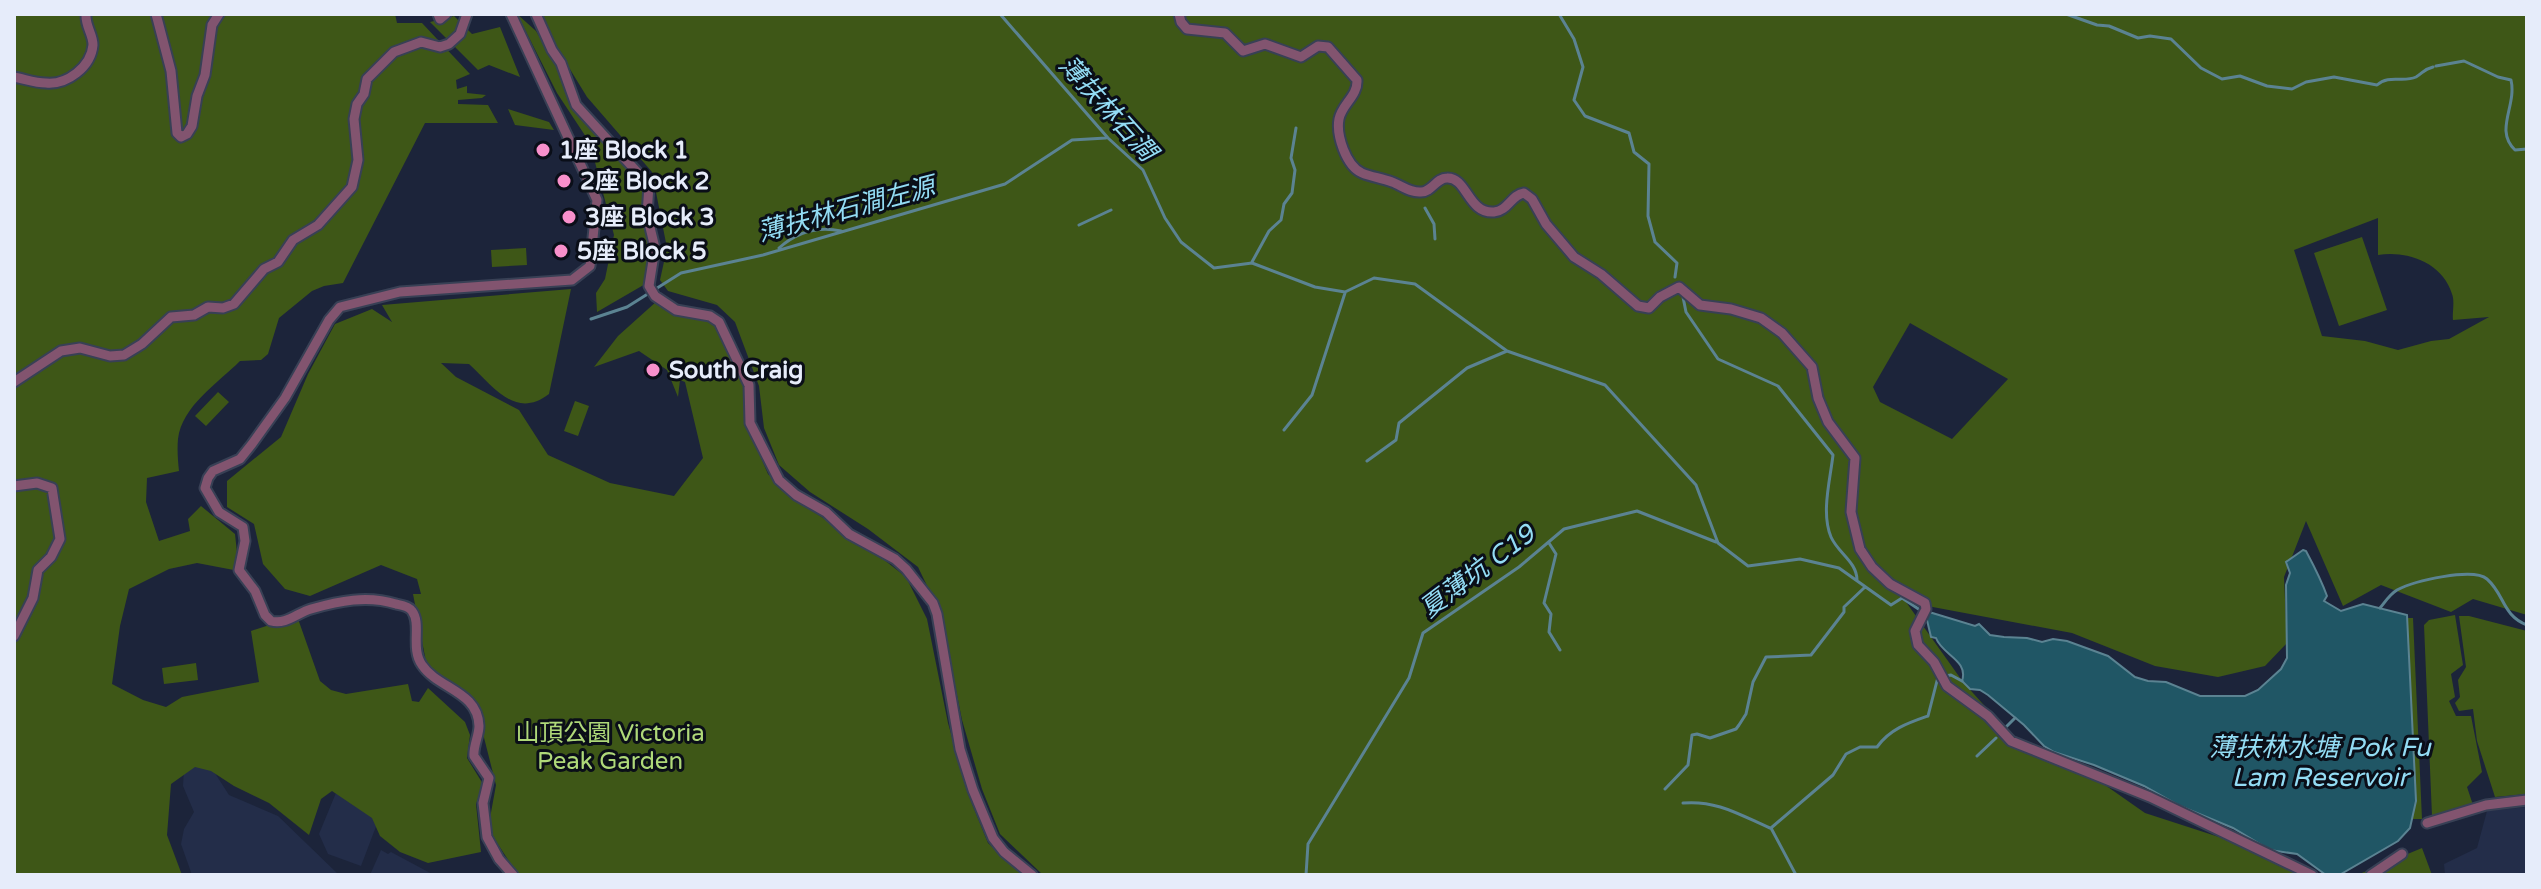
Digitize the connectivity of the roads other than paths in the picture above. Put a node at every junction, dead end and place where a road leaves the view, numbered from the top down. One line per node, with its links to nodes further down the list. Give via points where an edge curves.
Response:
1 (86, 14): 10 (street, via 93,46 82,68 53,83)
2 (156, 14): 3 (street, via 181,137 192,126 212,25)
3 (219, 14)
4 (438, 14): 5 (street, via 441,19)
5 (446, 14)
6 (467, 14): 11 (street, via 456,39 441,47 420,42 394,52 366,80 354,117 358,160 352,187 233,305 171,317 124,355 80,348 61,351)
7 (511, 14): 17 (street, via 597,200 590,266 572,280 400,292 340,307 252,444 240,459 213,471 205,488 221,514 243,527 239,570 271,621 370,598 412,611 421,664 464,696 477,716 474,756 489,778 483,803 487,837)
8 (536, 14): 18 (street, via 576,105 649,185 647,215 655,248 649,286 659,300 678,311 712,316 722,325 749,385 750,423 781,482 849,534 895,559 933,603 960,749 973,790 993,838)
9 (1179, 14): 19 (street, via 1187,29 1225,33 1243,51 1265,44 1301,57 1318,46 1328,47 1357,80 1339,124 1345,151 1360,172 1417,192 1451,178 1475,205 1489,212 1502,210 1524,193 1574,257 1640,308 1649,308 1679,287 1700,305 1731,309 1773,325 1812,367 1828,422 1855,458 1851,512 1864,556 1890,584 1925,603 1915,634 1941,676 2020,745 2150,797)
10 (14, 77)
11 (14, 382)
12 (14, 486): 13 (street, via 35,483 52,488 61,531 51,557 38,570 34,596)
13 (14, 636)
14 (2527, 800): 15 (street, via 2486,805)
15 (2427, 823)
16 (2402, 854): 20 (street)
17 (513, 875)
18 (1032, 875)
19 (2312, 875)
20 (2371, 875)

